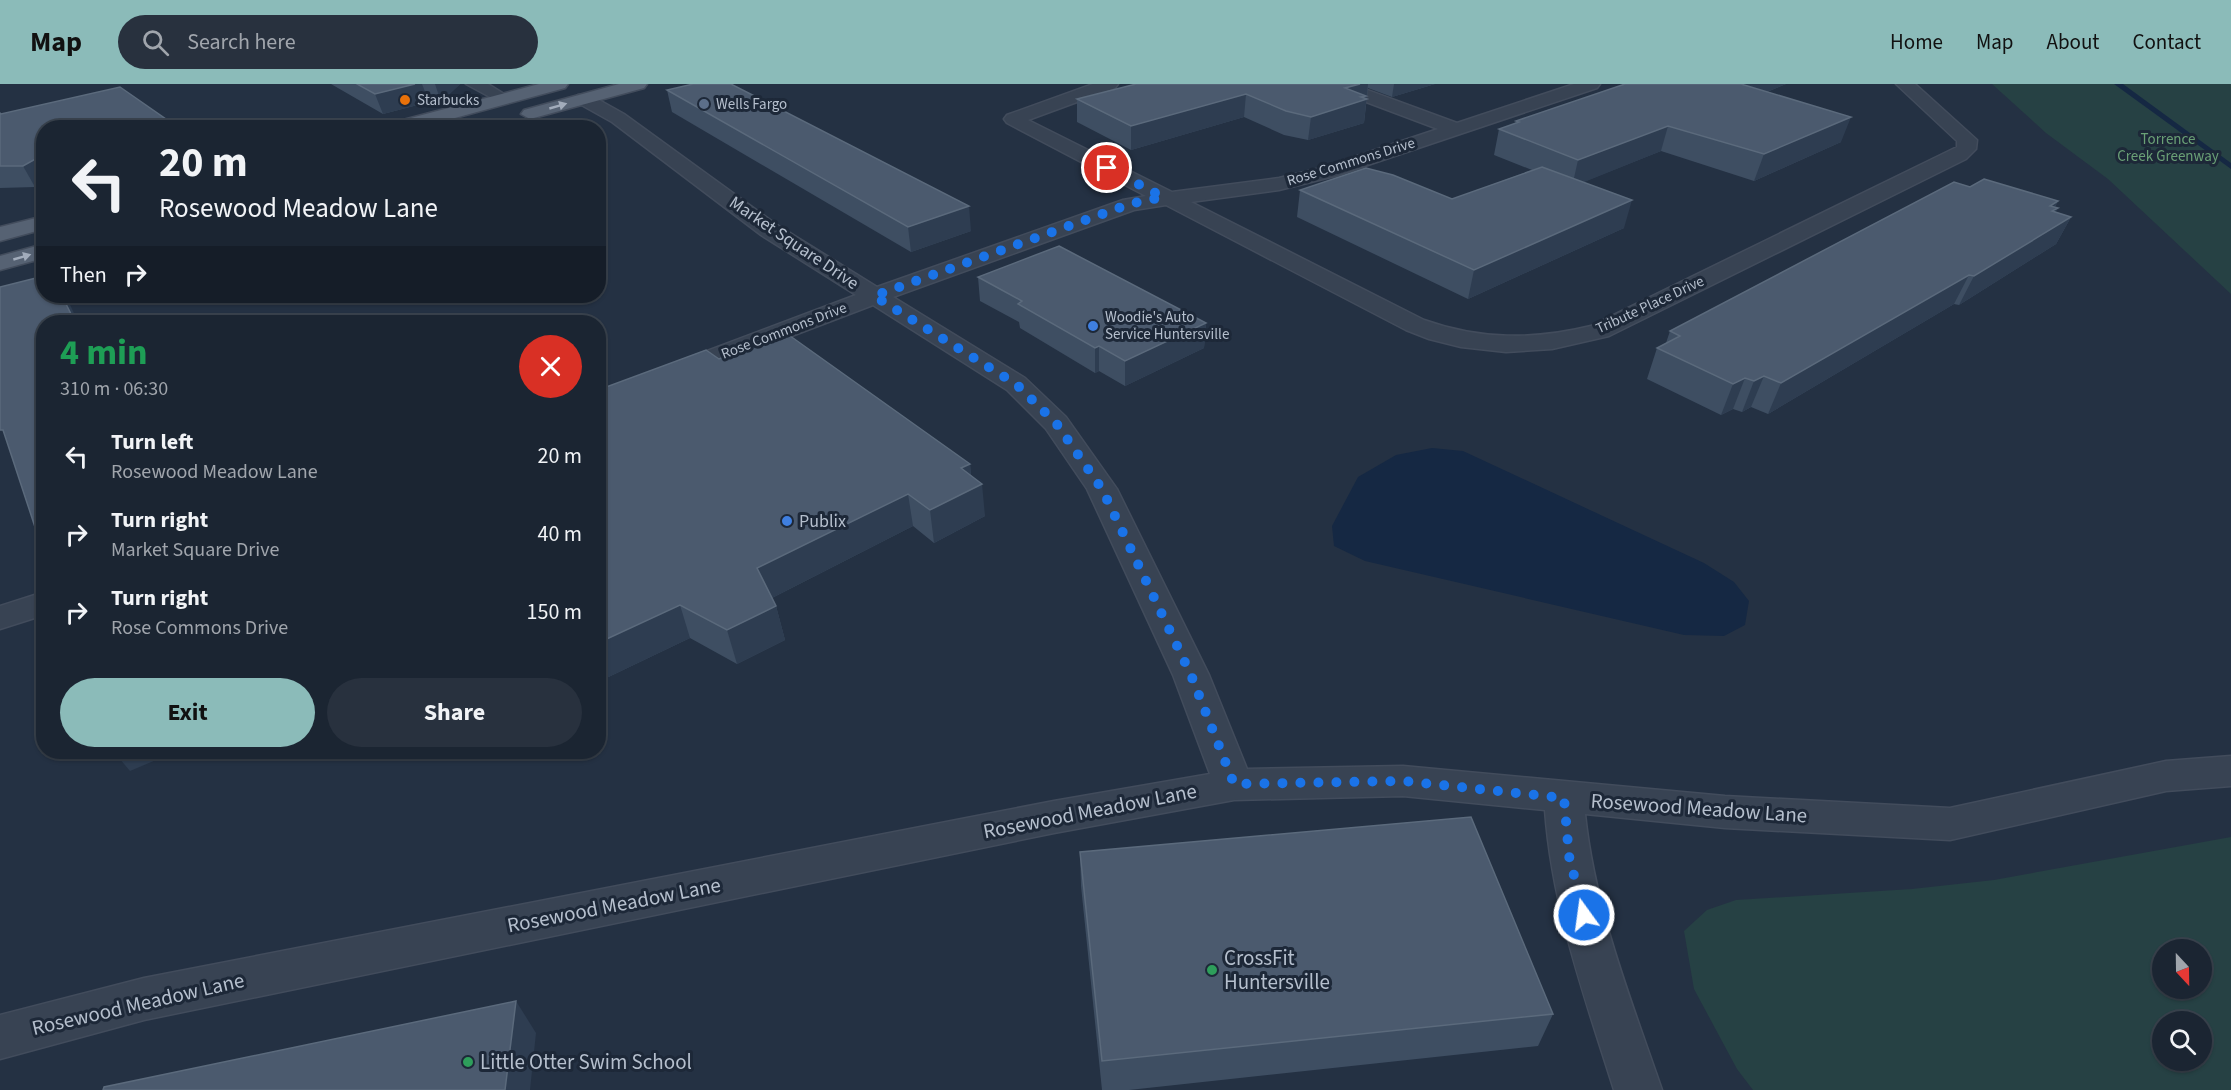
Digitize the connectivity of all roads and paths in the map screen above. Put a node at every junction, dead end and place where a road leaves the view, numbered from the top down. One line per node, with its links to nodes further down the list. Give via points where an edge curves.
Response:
1 (475, 84): 9 (street)
2 (559, 84): 9 (main road)
3 (638, 84): 8 (main road)
4 (1109, 84): 13 (street, Tribute Place Drive, via 1013,119)
5 (1335, 84): 12 (street)
6 (1591, 84): 12 (street, Rose Commons Drive)
7 (1905, 84): 13 (street, Tribute Place Drive, via 1967,140 1959,155 1600,331 1569,340 1504,346 1445,338)
8 (587, 91): 10 (main road, one-way to 8); 18 (street, Market Square Drive, via 769,230)
9 (503, 99): 11 (main road)
10 (516, 118)
11 (424, 120)
12 (1456, 129): 13 (street, Rose Commons Drive, via 1328,172 1279,184)
13 (1163, 197): 18 (street, Rose Commons Drive, via 1130,204)
14 (36, 224): 15 (main road)
15 (0, 234)
16 (36, 253): 17 (main road, one-way to 16)
17 (0, 263)
18 (874, 296): 19 (street, Rose Commons Drive); 23 (street, Market Square Drive, via 1016,384 1056,423 1102,489 1191,675)
19 (606, 399)
20 (36, 606): 21 (street)
21 (0, 618)
22 (2231, 771): 24 (street, Rosewood Meadow Lane, via 2166,776 1950,824 1725,812)
23 (1234, 784): 24 (street, Rosewood Meadow Lane, via 1403,781); 25 (street, Rosewood Meadow Lane, via 156,996)
24 (1564, 798): 26 (street, via 1569,856 1593,954)
25 (0, 1038)
26 (1638, 1090)

